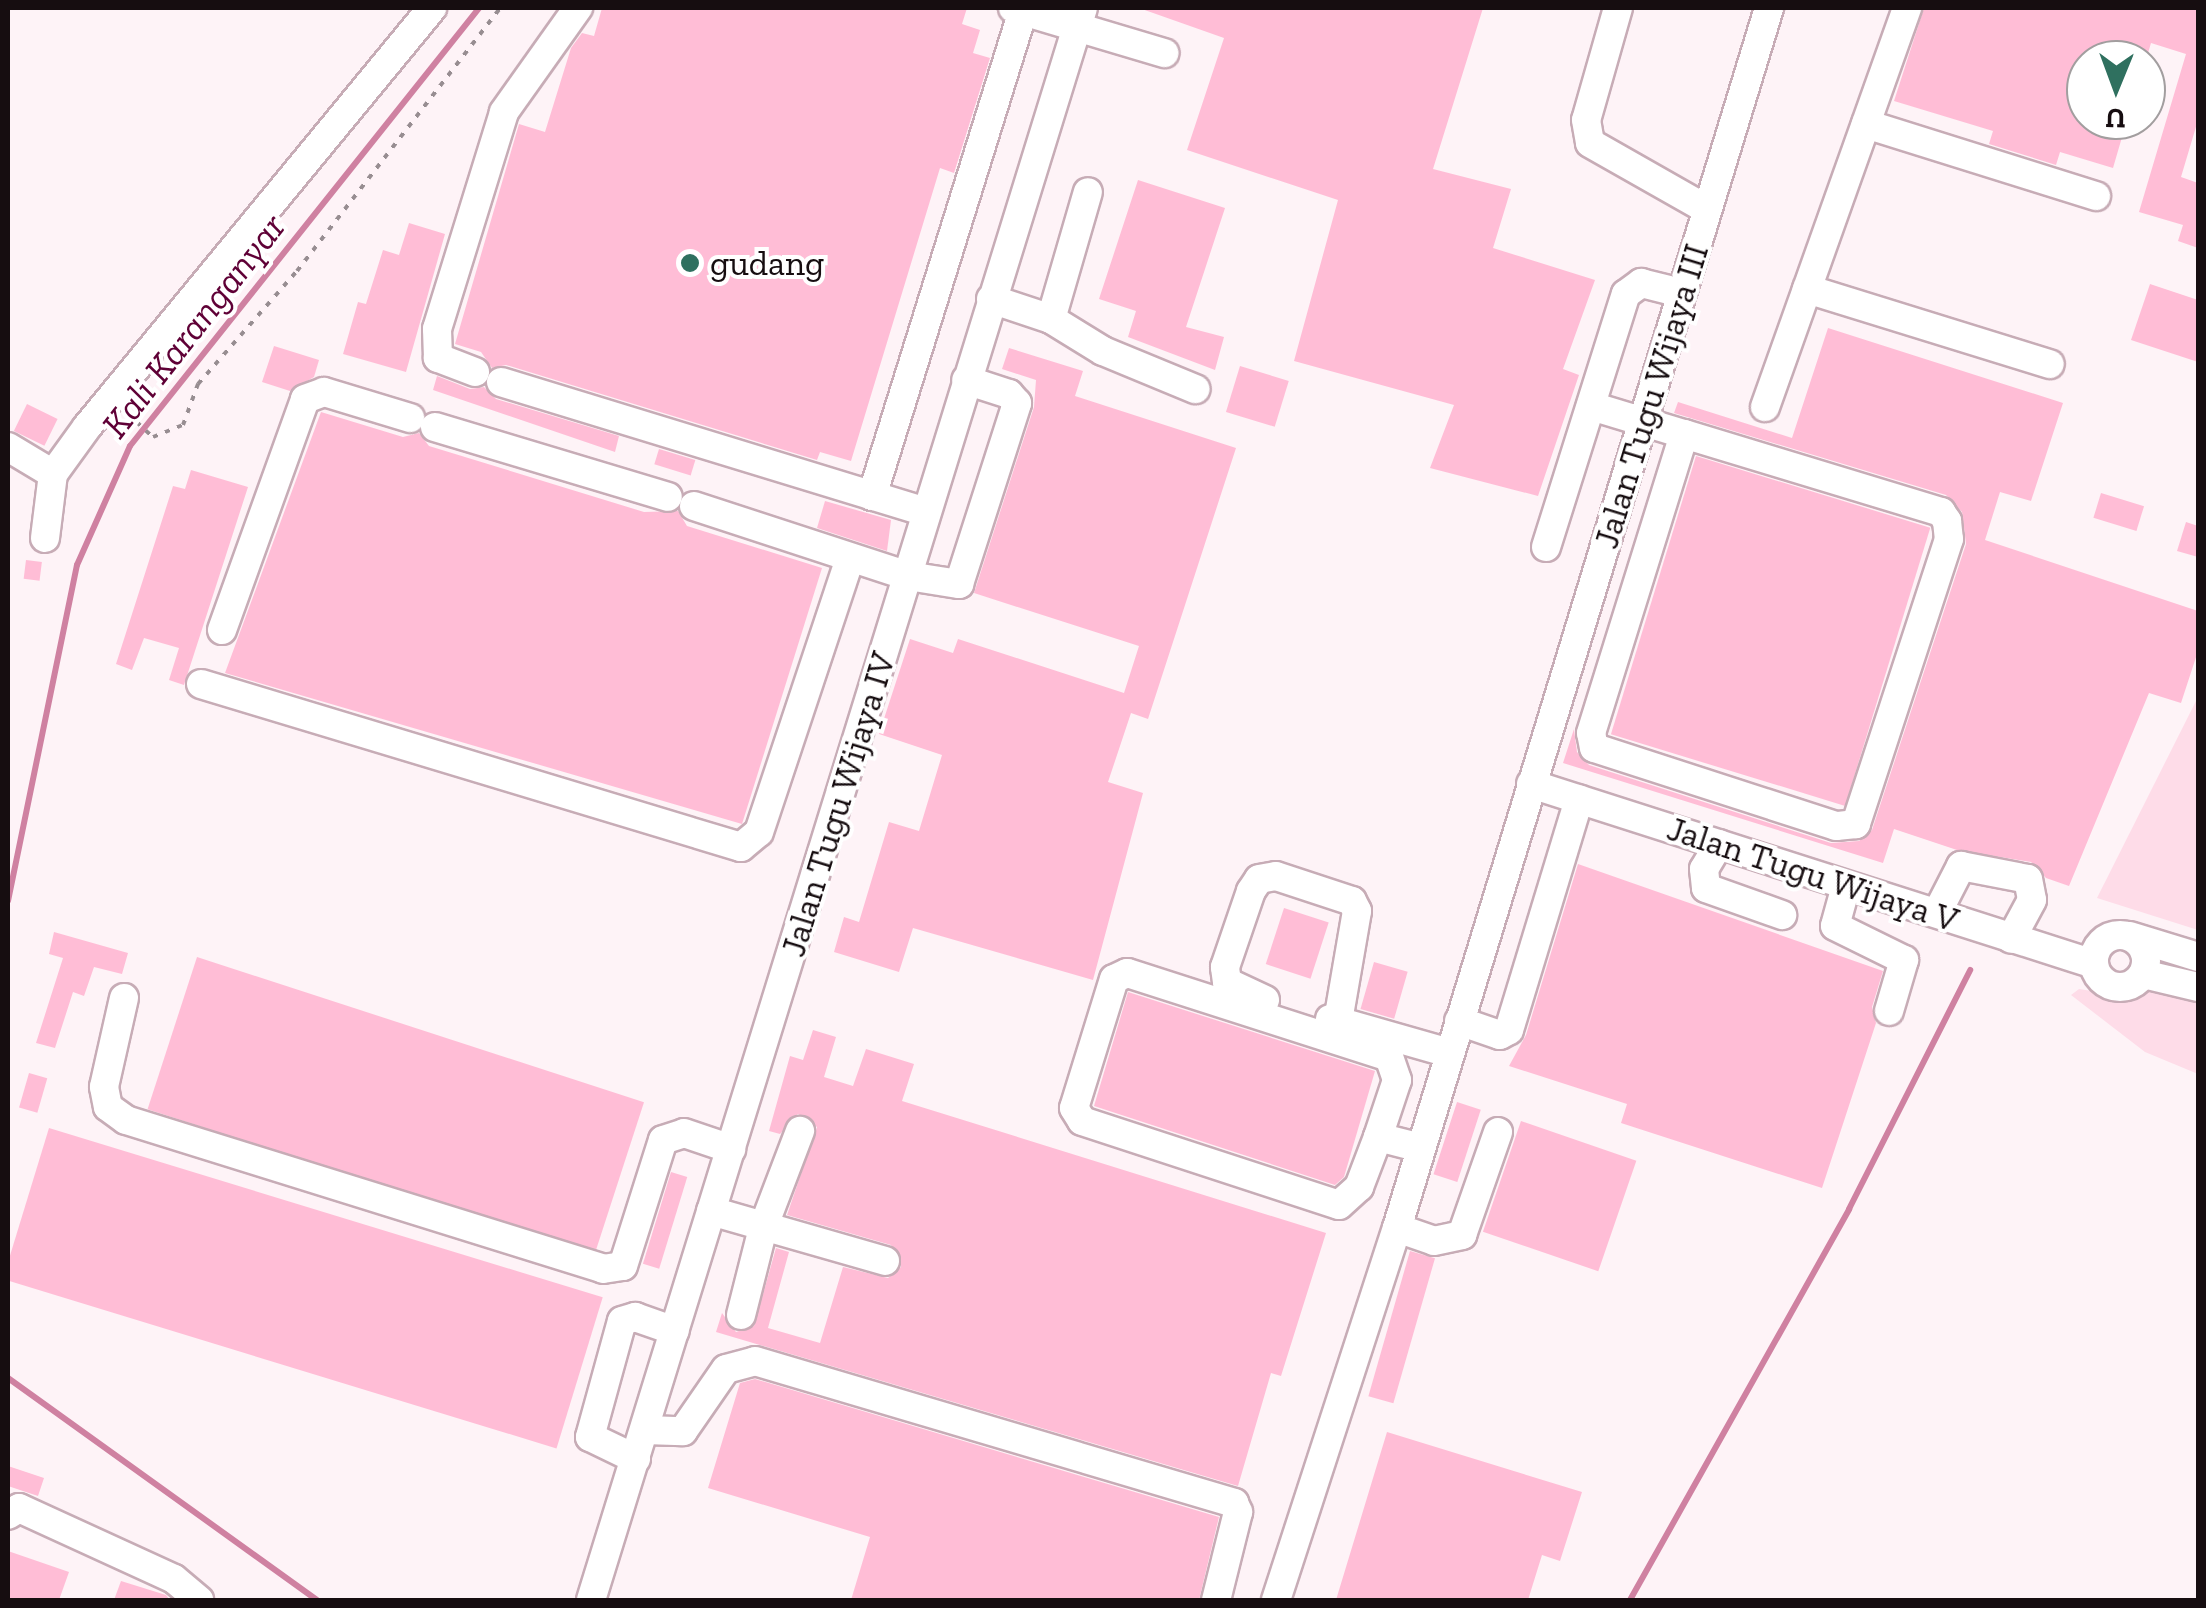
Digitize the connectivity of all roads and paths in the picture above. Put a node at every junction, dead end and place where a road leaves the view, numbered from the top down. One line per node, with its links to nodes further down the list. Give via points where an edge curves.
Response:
1 (432, 8): 27 (street)
2 (500, 8): 21 (path, via 297,271 198,384 183,425 153,437)
3 (578, 8): 28 (street, via 504,112 436,329 438,358)
4 (1618, 8): 13 (street, via 1586,120 1590,143)
5 (1769, 8): 13 (street, Jalan Tugu Wijaya III)
6 (1907, 8): 10 (street)
7 (1018, 9): 8 (street); 28 (street)
8 (1079, 18): 9 (street); 16 (street, Jalan Tugu Wijaya IV)
9 (1164, 53)
10 (1866, 124): 12 (street); 14 (street)
11 (1088, 192): 17 (street)
12 (2096, 196)
13 (1706, 209): 15 (street, Jalan Tugu Wijaya III)
14 (1808, 289): 18 (street); 23 (street)
15 (1681, 293): 22 (street, via 1641,283 1626,294); 24 (street, Jalan Tugu Wijaya III)
16 (991, 299): 17 (street); 19 (street, Jalan Tugu Wijaya IV)
17 (1051, 318): 20 (street, via 1103,351)
18 (2050, 364)
19 (966, 380): 29 (street, Jalan Tugu Wijaya IV); 33 (street, via 1017,403 971,562 959,584)
20 (1195, 390)
21 (118, 404)
22 (1591, 406): 24 (street); 31 (street)
23 (1765, 407)
24 (1643, 422): 25 (street); 36 (street, Jalan Tugu Wijaya III)
25 (1684, 434): 25 (street, via 1941,512 1947,521 1949,539 1856,824 1836,826 1594,748 1591,733)
26 (8, 447): 27 (street)
27 (54, 474): 30 (street)
28 (872, 496): 29 (street)
29 (927, 512): 33 (street, Jalan Tugu Wijaya IV)
30 (45, 538)
31 (1546, 548)
32 (850, 558): 33 (street); 34 (street, via 324,392 304,400); 35 (street, via 760,832 741,847)
33 (908, 576): 57 (street, Jalan Tugu Wijaya IV)
34 (222, 630)
35 (201, 684)
36 (1532, 784): 37 (street, Jalan Tugu Wijaya V); 50 (street, Jalan Tugu Wijaya III)
37 (1579, 799): 38 (street, Jalan Tugu Wijaya V); 50 (street, via 1508,1030 1500,1034)
38 (1718, 844): 39 (street, Jalan Tugu Wijaya V); 41 (street, via 1704,869 1706,888)
39 (1846, 886): 40 (street, Jalan Tugu Wijaya V); 49 (street, via 1836,926 1904,960)
40 (1937, 913): 43 (street, Jalan Tugu Wijaya V); 43 (street, via 1961,866 2028,879 2032,900)
41 (1782, 914)
42 (2130, 936): 44 (street); 45 (street, via 2104,940); 46 (street, via 2144,948)
43 (2011, 939): 45 (street, Jalan Tugu Wijaya V)
44 (2198, 957)
45 (2094, 964): 46 (street, via 2110,985 2128,986)
46 (2143, 974): 47 (street)
47 (2198, 987)
48 (124, 998): 57 (street, via 104,1088 108,1108 126,1120 603,1269 623,1266 663,1140 684,1133)
49 (1889, 1010)
50 (1459, 1021): 52 (street, Jalan Tugu Wijaya III)
51 (1338, 1022): 51 (street, via 1357,923 1352,901 1276,876 1260,879 1225,967 1227,982 1243,994); 52 (street)
52 (1449, 1053): 56 (street, Jalan Tugu Wijaya III)
53 (800, 1131): 59 (street)
54 (1498, 1132): 60 (street, via 1462,1235 1434,1241)
55 (1378, 1137): 55 (street, via 1397,1080 1389,1057 1127,973 1114,979 1074,1108 1082,1121 1339,1205 1359,1187); 56 (street)
56 (1421, 1148): 60 (street, Jalan Tugu Wijaya III)
57 (731, 1150): 58 (street, Jalan Tugu Wijaya IV)
58 (712, 1211): 59 (street); 63 (street, Jalan Tugu Wijaya IV)
59 (764, 1228): 61 (street); 62 (street)
60 (1397, 1228): 70 (street, Jalan Tugu Wijaya III)
61 (885, 1261)
62 (741, 1315)
63 (674, 1332): 64 (street, Jalan Tugu Wijaya IV); 65 (street, via 635,1317 622,1321 590,1437)
64 (645, 1430): 65 (street, Jalan Tugu Wijaya IV); 69 (street, via 683,1431 726,1369 755,1361 1234,1503 1238,1512)
65 (636, 1459): 68 (street, Jalan Tugu Wijaya IV)
66 (8, 1515): 67 (street, via 19,1508 174,1579)
67 (199, 1600)
68 (591, 1600)
69 (1216, 1600)
70 (1276, 1600)

